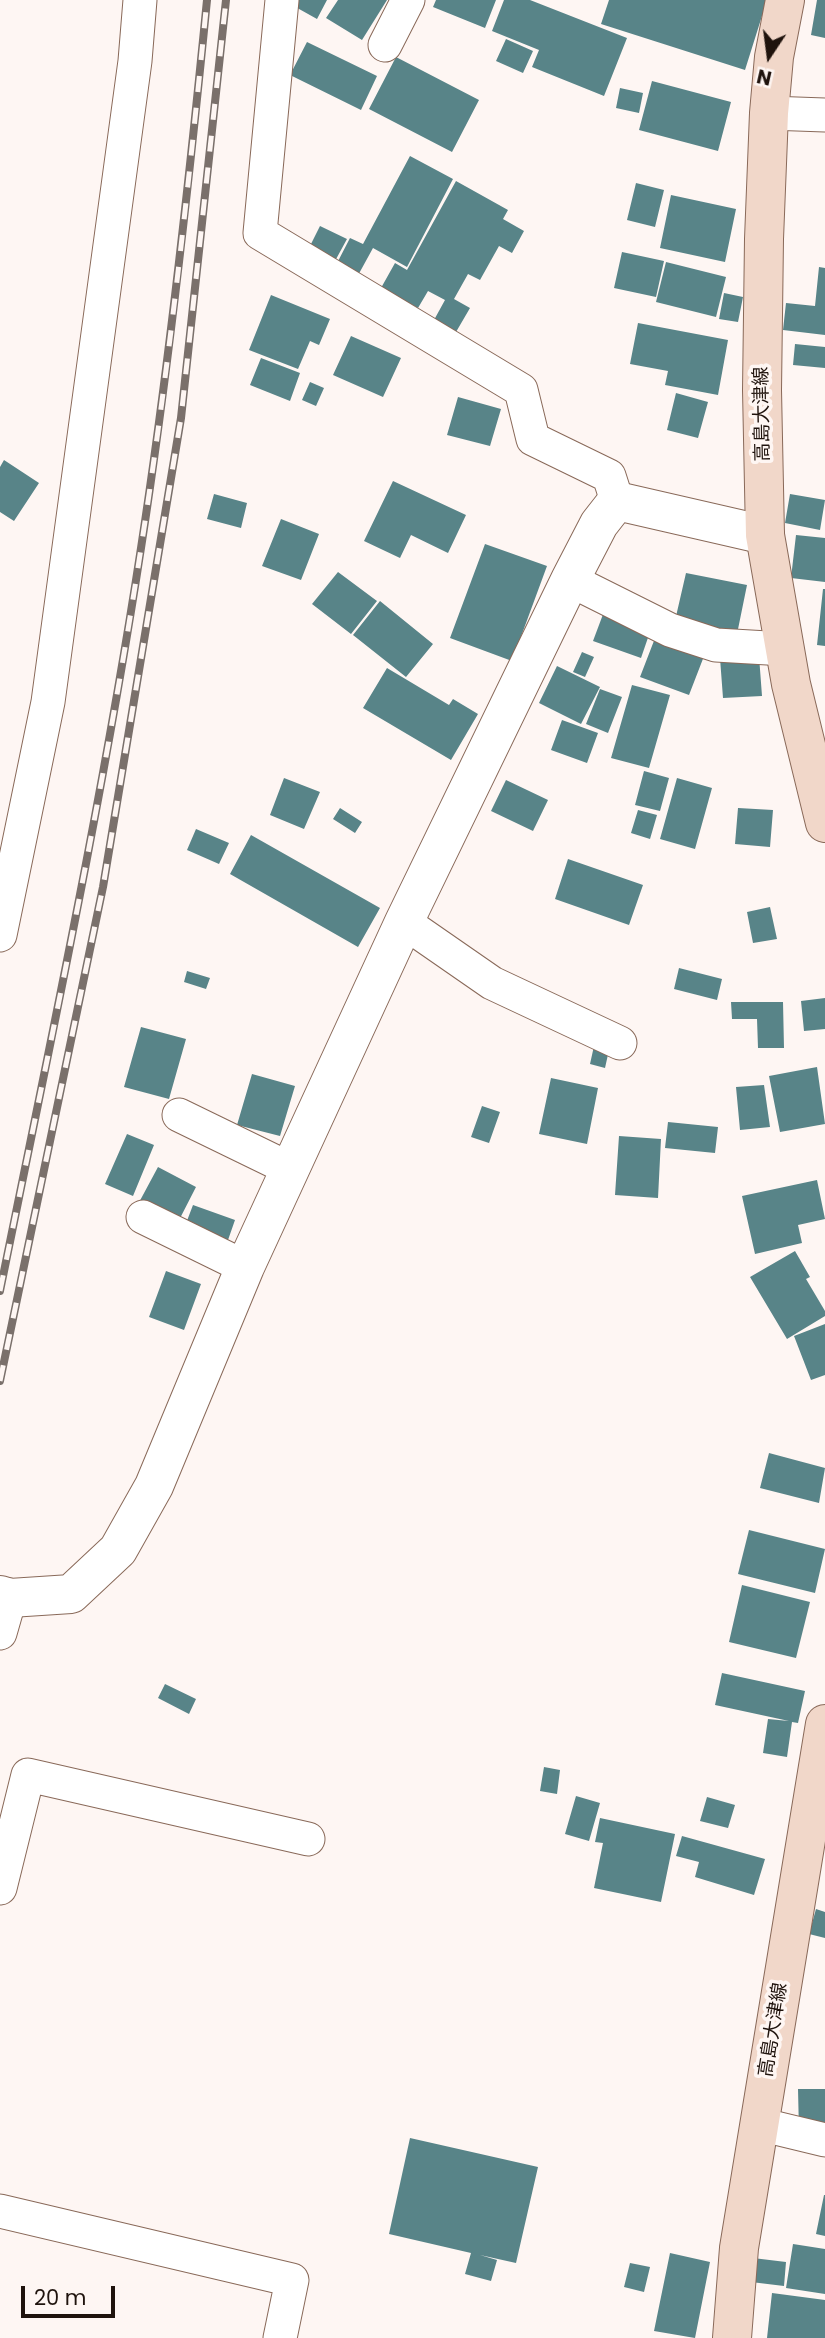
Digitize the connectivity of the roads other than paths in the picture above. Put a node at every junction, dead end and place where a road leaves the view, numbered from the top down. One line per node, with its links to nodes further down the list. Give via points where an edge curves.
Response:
1 (140, 0): 14 (street, via 48,702)
2 (282, 0): 8 (street, via 260,233 521,390 533,439 609,476)
3 (408, 0): 5 (street)
4 (785, 0): 6 (main road, 高島大津線)
5 (385, 45)
6 (769, 113): 7 (street); 9 (main road, 高島大津線, via 762,390)
7 (825, 115)
8 (617, 501): 9 (street); 10 (street, via 599,524)
9 (765, 535): 11 (main road, 高島大津線)
10 (570, 580): 11 (street, via 670,630 716,645); 13 (street)
11 (785, 649): 12 (main road, 高島大津線)
12 (825, 823)
13 (404, 922): 15 (street, via 492,983); 17 (street)
14 (0, 935)
15 (620, 1043)
16 (179, 1115): 17 (street)
17 (290, 1169): 19 (street)
18 (143, 1217): 19 (street)
19 (245, 1266): 20 (street, via 154,1486 118,1550 71,1594)
20 (3, 1609)
21 (825, 1724): 24 (main road, 高島大津線)
22 (308, 1839): 23 (street, via 28,1775)
23 (0, 1888)
24 (759, 2124): 25 (street); 28 (main road, 高島大津線, via 739,2248)
25 (825, 2140)
26 (0, 2211): 27 (street, via 292,2280)
27 (279, 2338)
28 (732, 2338)

